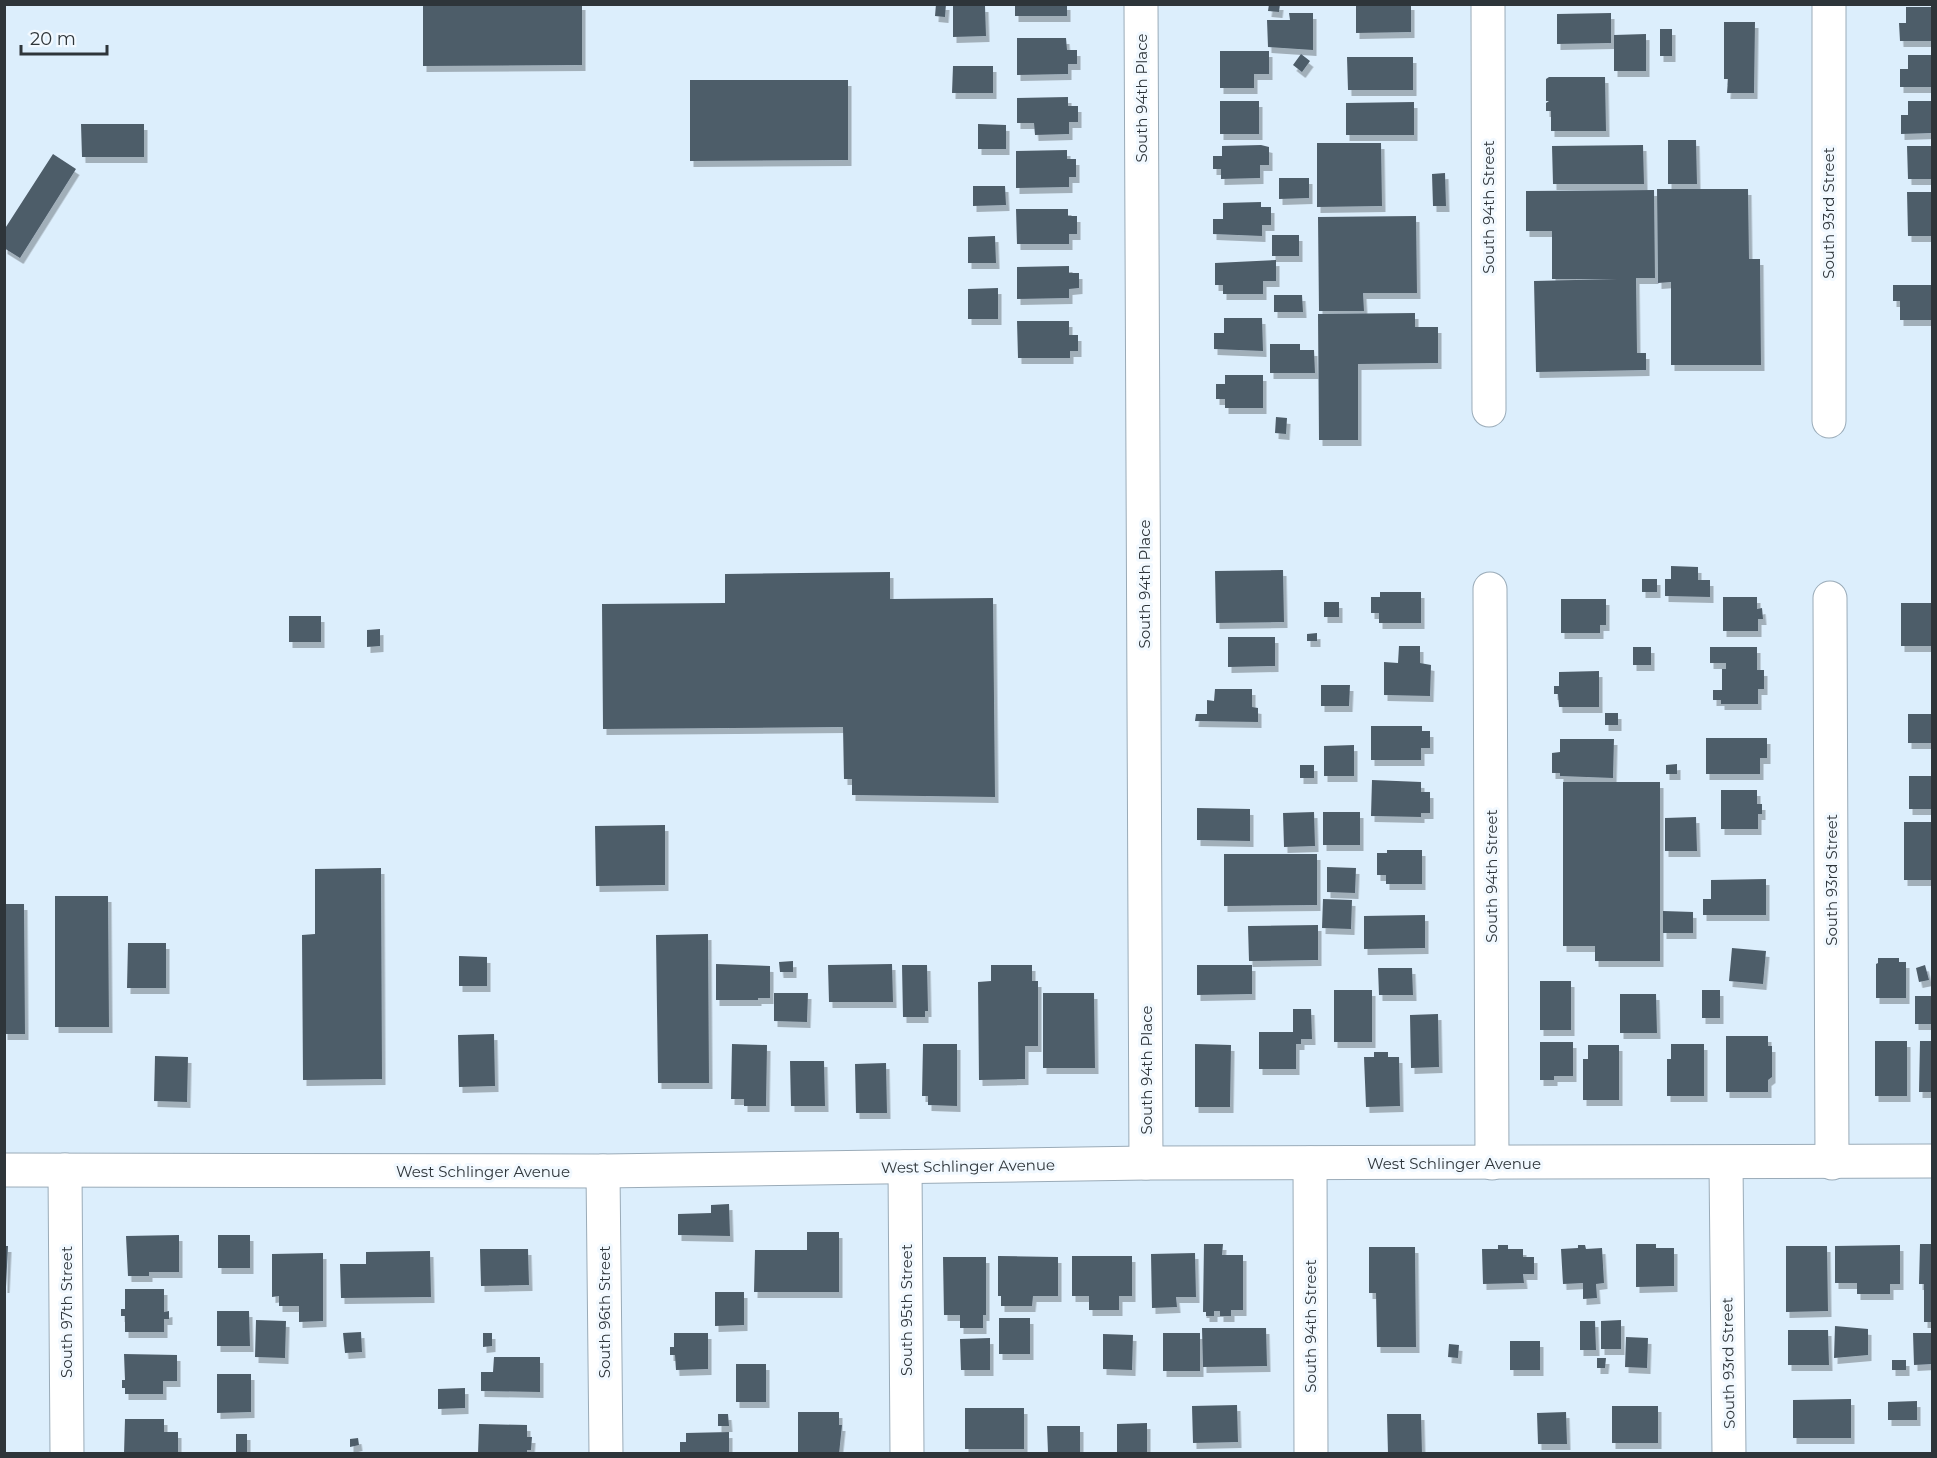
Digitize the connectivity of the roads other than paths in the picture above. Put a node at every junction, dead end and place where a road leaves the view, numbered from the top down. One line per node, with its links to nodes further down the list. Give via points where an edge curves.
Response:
1 (1141, 4): 9 (street, South 94th Place)
2 (1488, 4): 4 (street, South 94th Street)
3 (1829, 4): 5 (street, South 93rd Street)
4 (1489, 410)
5 (1829, 421)
6 (1490, 589): 11 (street, South 94th Street)
7 (1830, 598): 12 (street, South 93rd Street)
8 (1932, 1161): 12 (street, West Schlinger Avenue)
9 (1146, 1163): 10 (street, West Schlinger Avenue); 14 (street, West Schlinger Avenue)
10 (1310, 1163): 11 (street, West Schlinger Avenue); 21 (street, South 94th Street)
11 (1492, 1163): 13 (street, West Schlinger Avenue)
12 (1833, 1163): 13 (street, West Schlinger Avenue)
13 (1726, 1164): 22 (street, South 93rd Street)
14 (906, 1167): 17 (street, West Schlinger Avenue); 20 (street, South 95th Street)
15 (4, 1170): 16 (street, West Schlinger Avenue)
16 (65, 1170): 17 (street, West Schlinger Avenue); 18 (street, South 97th Street)
17 (603, 1172): 19 (street, South 96th Street)
18 (67, 1454)
19 (606, 1454)
20 (907, 1454)
21 (1311, 1454)
22 (1729, 1454)

